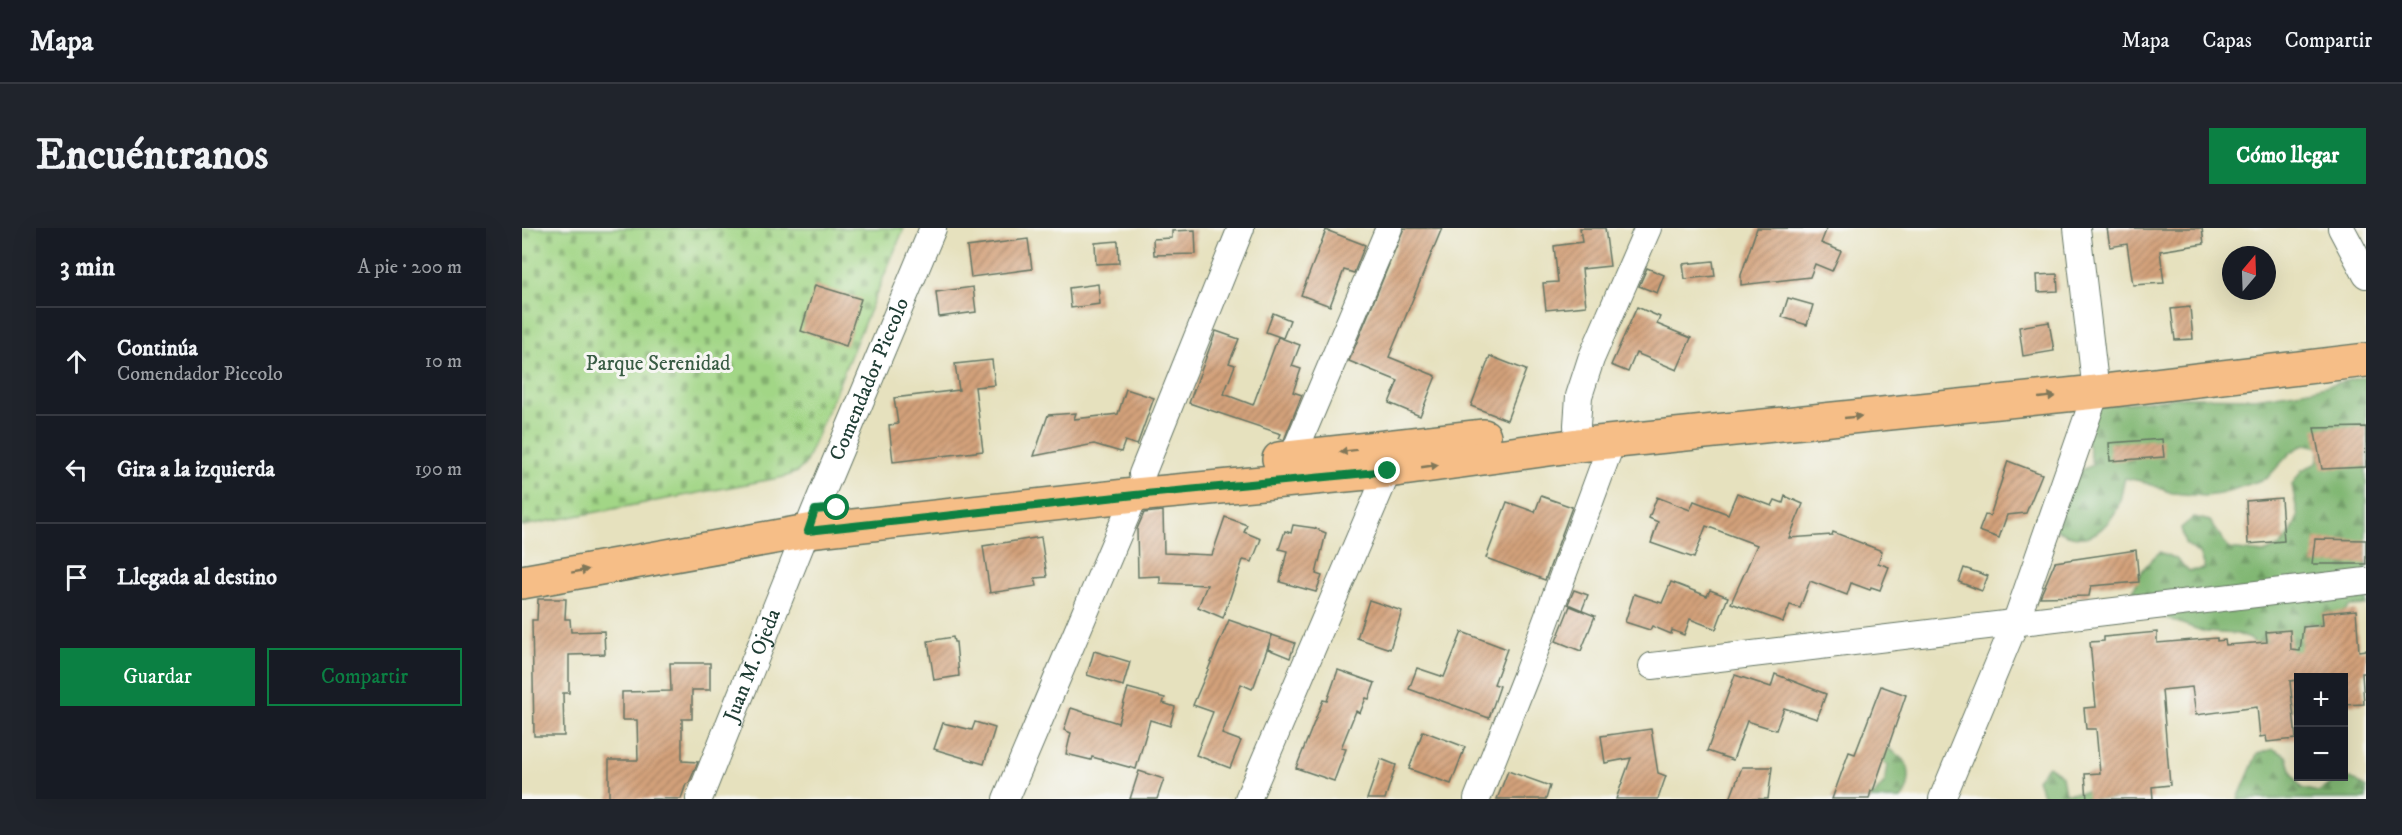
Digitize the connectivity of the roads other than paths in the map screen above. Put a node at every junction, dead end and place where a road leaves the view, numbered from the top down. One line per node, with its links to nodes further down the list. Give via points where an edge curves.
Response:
1 (933, 228): 16 (street, Comendador Piccolo)
2 (1241, 228): 15 (street)
3 (1389, 228): 13 (street)
4 (1647, 228): 11 (street, via 1591,359 1579,396)
5 (2077, 228): 10 (street)
6 (2341, 228): 7 (street)
7 (2366, 275)
8 (2366, 340): 10 (main road)
9 (2366, 360): 10 (main road)
10 (2094, 381): 11 (main road); 12 (main road, one-way to 10); 20 (street)
11 (1577, 435): 12 (main road); 13 (main road, one-way to 13); 14 (main road, one-way to 11)
12 (1612, 442): 25 (street)
13 (1292, 458): 15 (main road)
14 (1388, 471): 15 (main road); 24 (street)
15 (1138, 485): 16 (main road); 23 (street)
16 (812, 521): 17 (main road); 19 (main road, one-way to 16); 22 (street, Juan M. Ojeda)
17 (522, 559)
18 (2366, 581): 20 (street)
19 (522, 582)
20 (2016, 621): 21 (street); 26 (street)
21 (1652, 666)
22 (699, 799)
23 (1006, 799)
24 (1248, 799)
25 (1477, 799)
26 (1942, 799)

